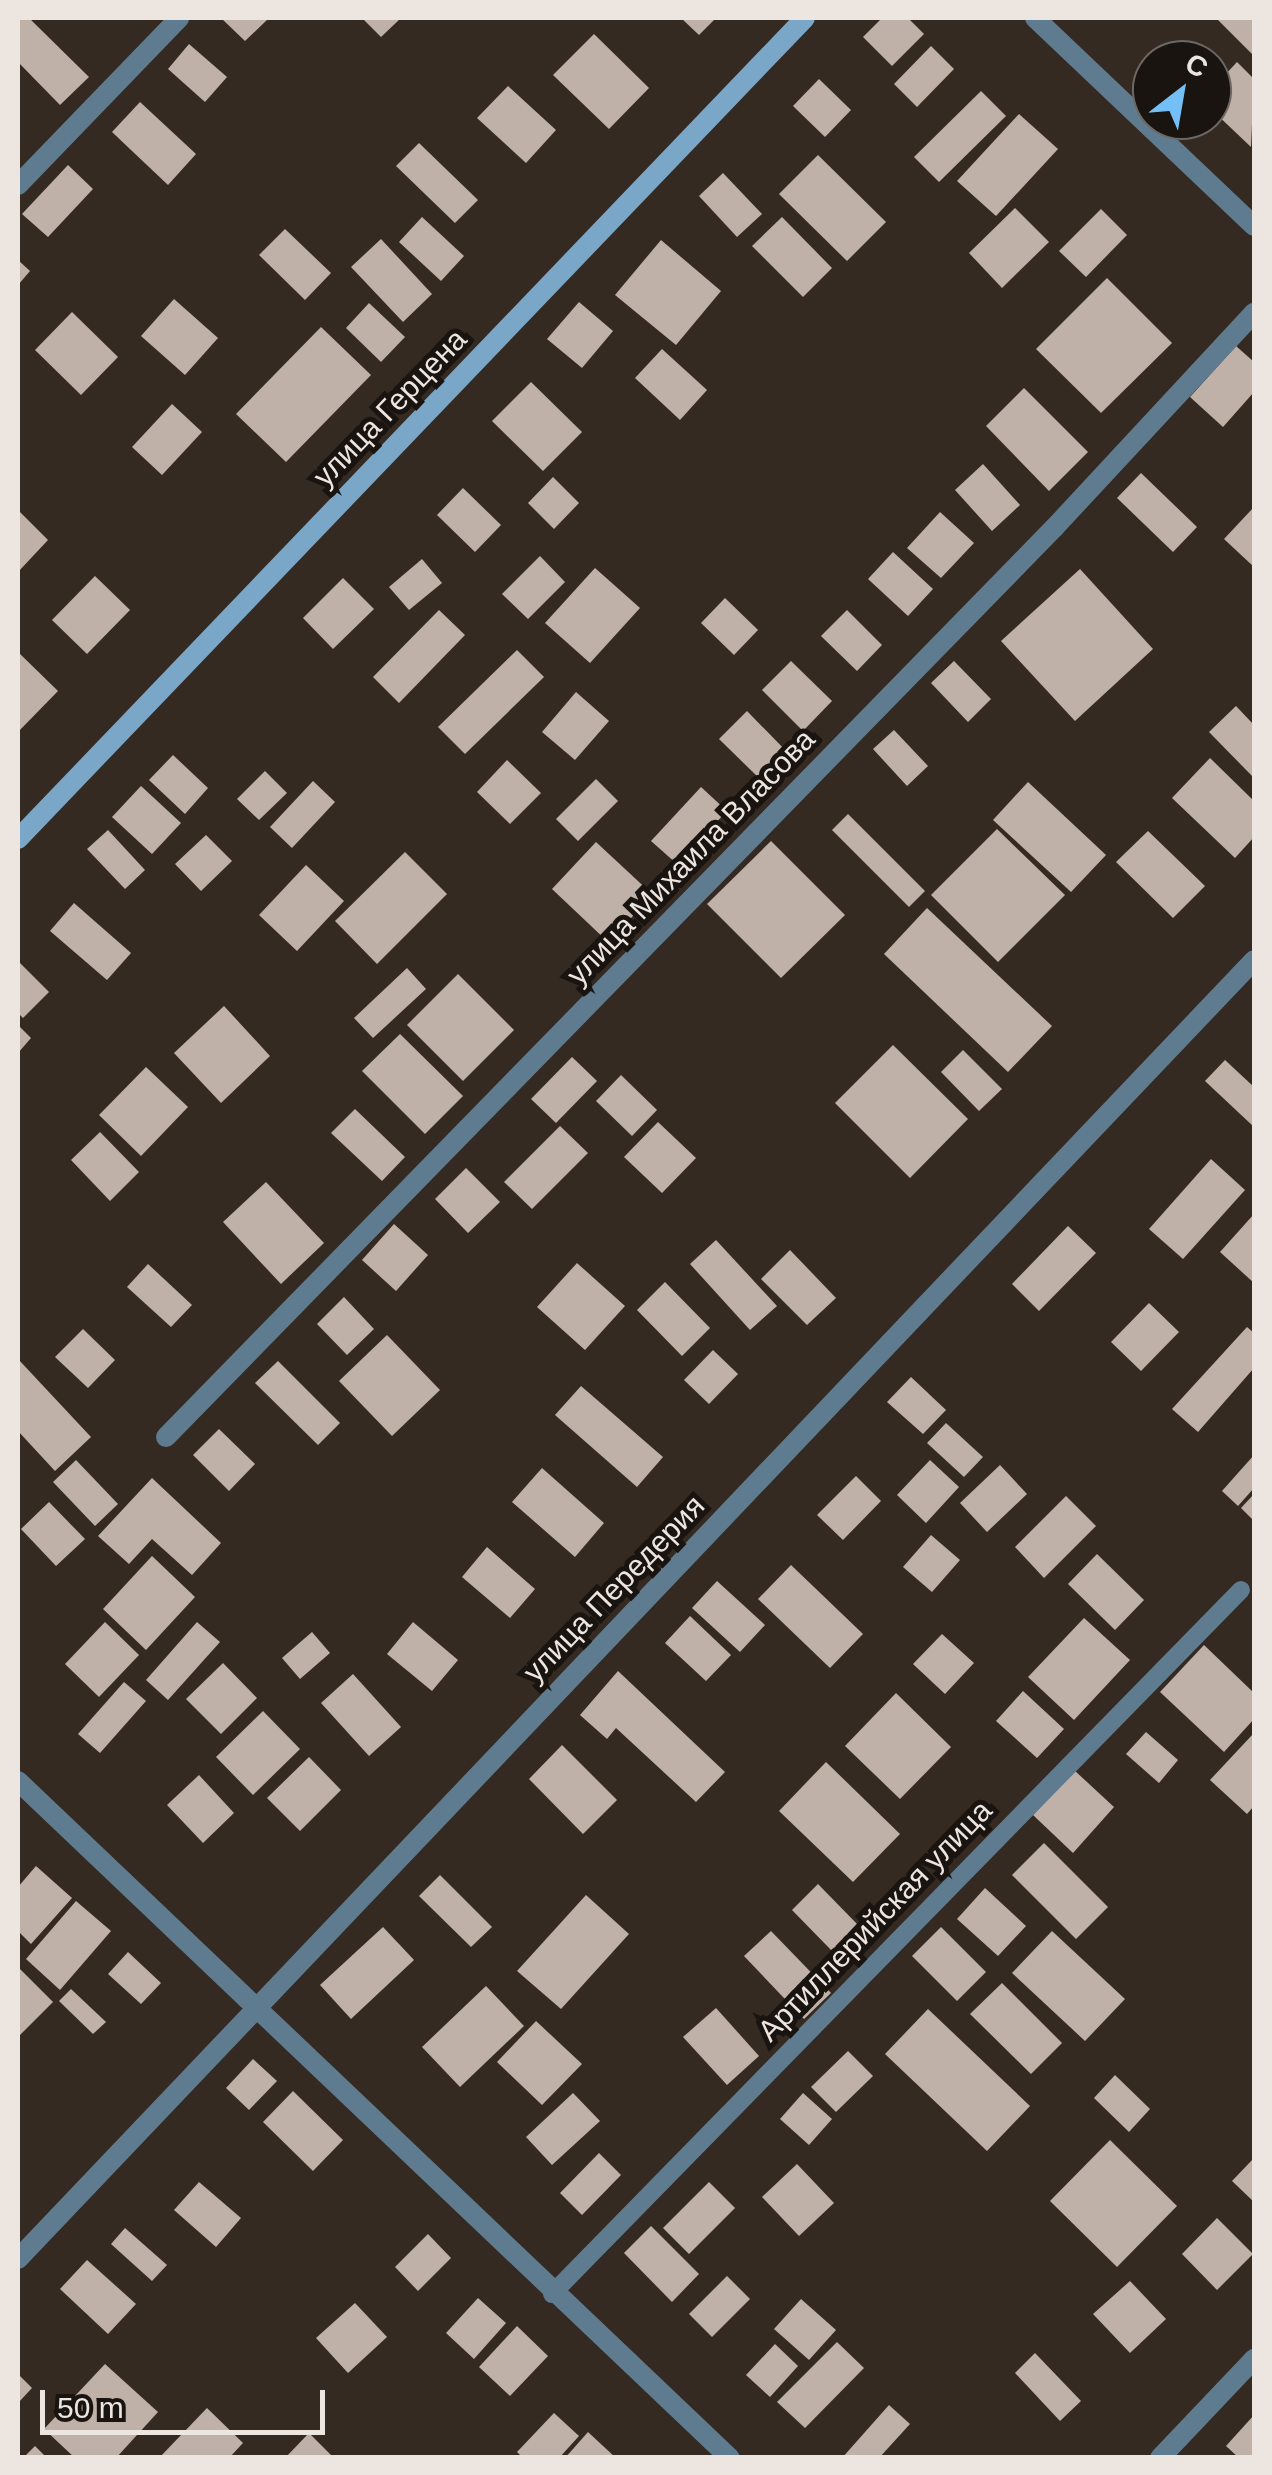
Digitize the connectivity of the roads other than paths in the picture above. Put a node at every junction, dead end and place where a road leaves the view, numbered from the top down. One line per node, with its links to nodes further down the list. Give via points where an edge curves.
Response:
1 (179, 18): 4 (street)
2 (805, 18): 7 (street, улица Герцена)
3 (1035, 18): 5 (street)
4 (18, 185)
5 (1254, 226)
6 (1254, 314): 9 (street, улица Михаила Власова, via 1054,528)
7 (18, 840)
8 (1254, 960): 12 (street, улица Передерия)
9 (166, 1437)
10 (1241, 1590): 14 (lane, Артиллерийская улица)
11 (18, 1782): 12 (street)
12 (255, 2010): 13 (street, улица Передерия); 14 (street)
13 (18, 2259)
14 (552, 2294): 16 (street)
15 (1254, 2358): 17 (street)
16 (730, 2458)
17 (1160, 2458)

